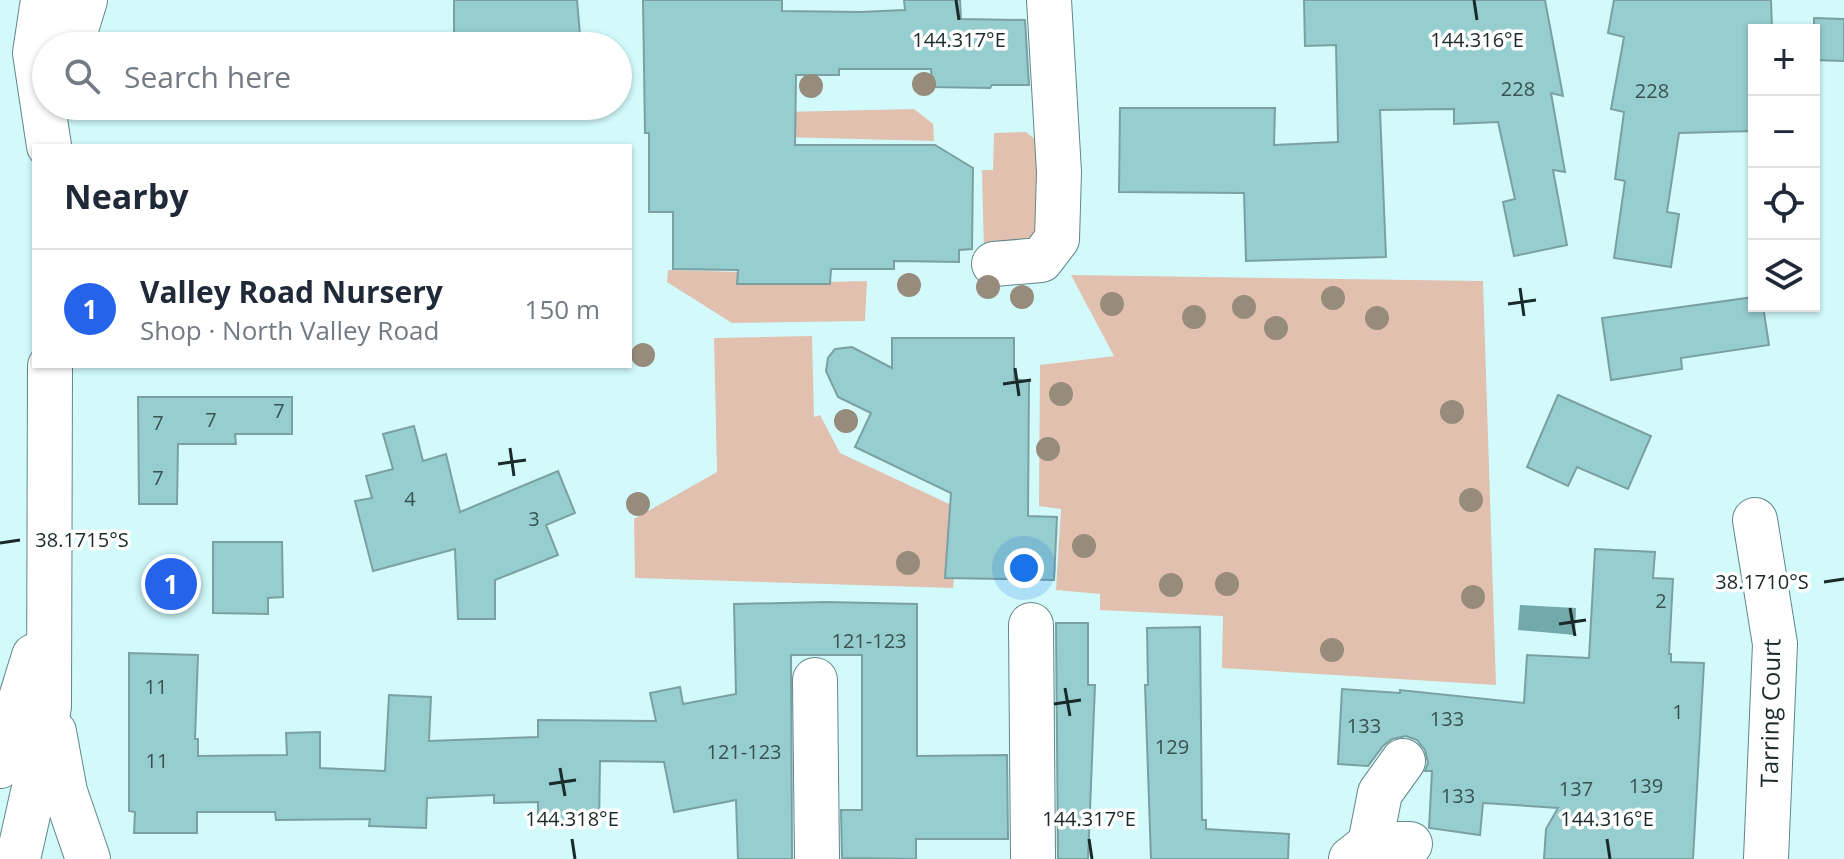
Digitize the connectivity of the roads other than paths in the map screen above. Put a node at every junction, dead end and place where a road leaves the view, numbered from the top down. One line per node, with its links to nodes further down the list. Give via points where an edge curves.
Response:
1 (24, 0): 6 (main road)
2 (43, 0): 5 (main road)
3 (85, 0): 7 (main road)
4 (1049, 0): 12 (main road, via 1059,172 1057,239 1041,260)
5 (37, 32)
6 (41, 32)
7 (67, 32)
8 (52, 120): 10 (main road)
9 (58, 120): 11 (main road)
10 (51, 144)
11 (52, 144)
12 (994, 264)
13 (50, 368): 15 (main road)
14 (1755, 520): 28 (main road, Tarring Court, via 1775,644)
15 (50, 604): 18 (main road); 20 (main road)
16 (1031, 625): 27 (main road)
17 (815, 680): 26 (main road)
18 (49, 706): 22 (main road); 25 (main road, via 65,792)
19 (1403, 761): 21 (main road, via 1380,793)
20 (0, 766)
21 (1377, 849)
22 (18, 859)
23 (45, 859): 24 (main road)
24 (71, 859)
25 (88, 859)
26 (817, 859)
27 (1033, 859)
28 (1766, 859)

